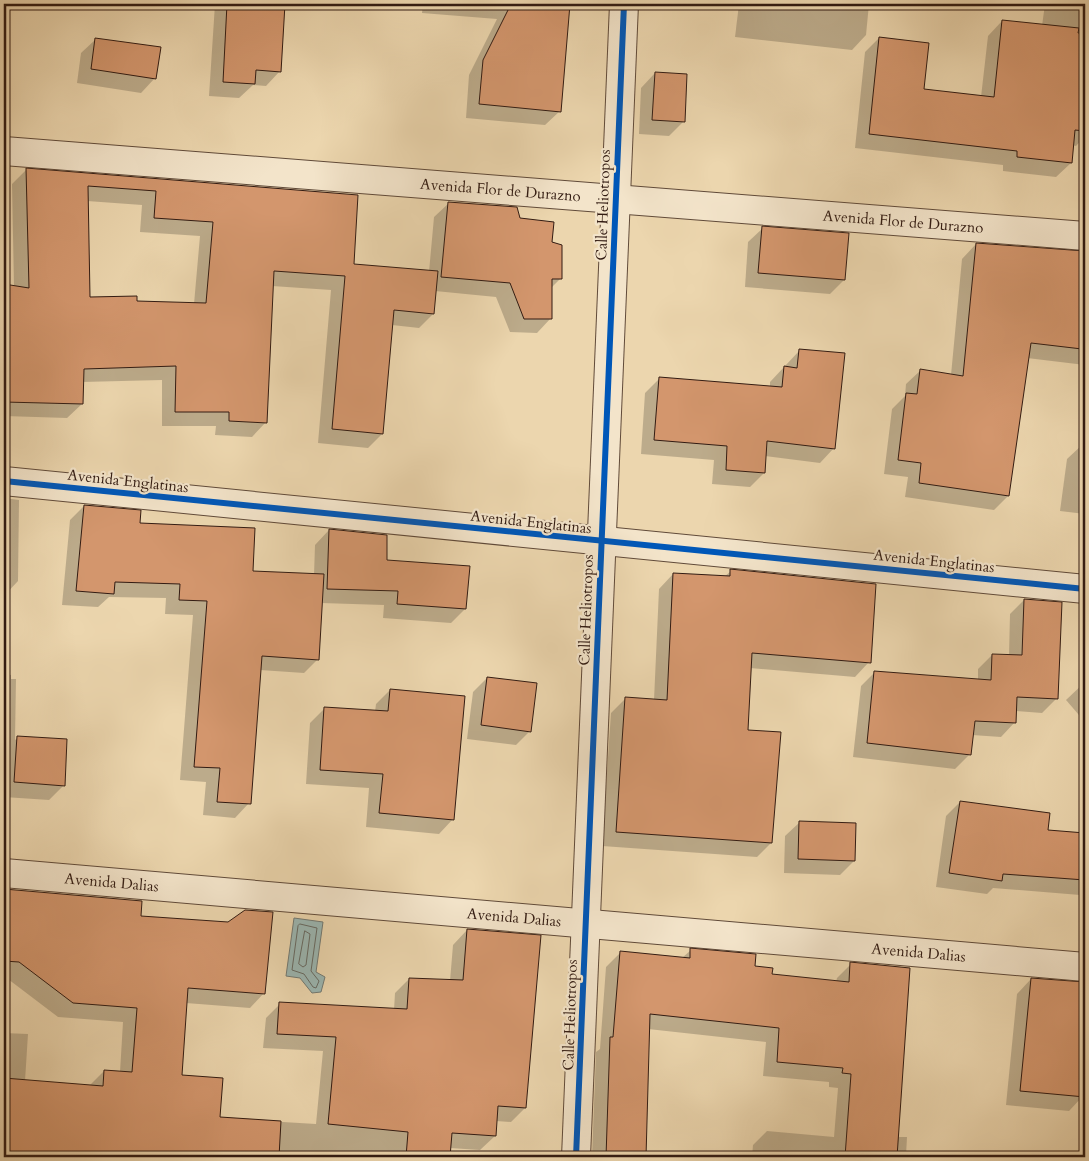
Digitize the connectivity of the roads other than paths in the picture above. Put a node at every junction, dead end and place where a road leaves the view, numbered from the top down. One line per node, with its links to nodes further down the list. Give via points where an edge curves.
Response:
1 (624, 4): 3 (street, Calle Heliotropos)
2 (4, 151): 3 (street, Avenida Flor de Durazno)
3 (616, 199): 4 (street, Avenida Flor de Durazno); 6 (street, Calle Heliotropos)
4 (1085, 236)
5 (4, 481): 6 (street, Avenida Englatinas)
6 (602, 541): 7 (street, Avenida Englatinas); 9 (street, Calle Heliotropos)
7 (1085, 589)
8 (4, 873): 9 (street, Avenida Dalias)
9 (586, 924): 10 (street, Avenida Dalias); 11 (street, Calle Heliotropos)
10 (1085, 967)
11 (576, 1157)

